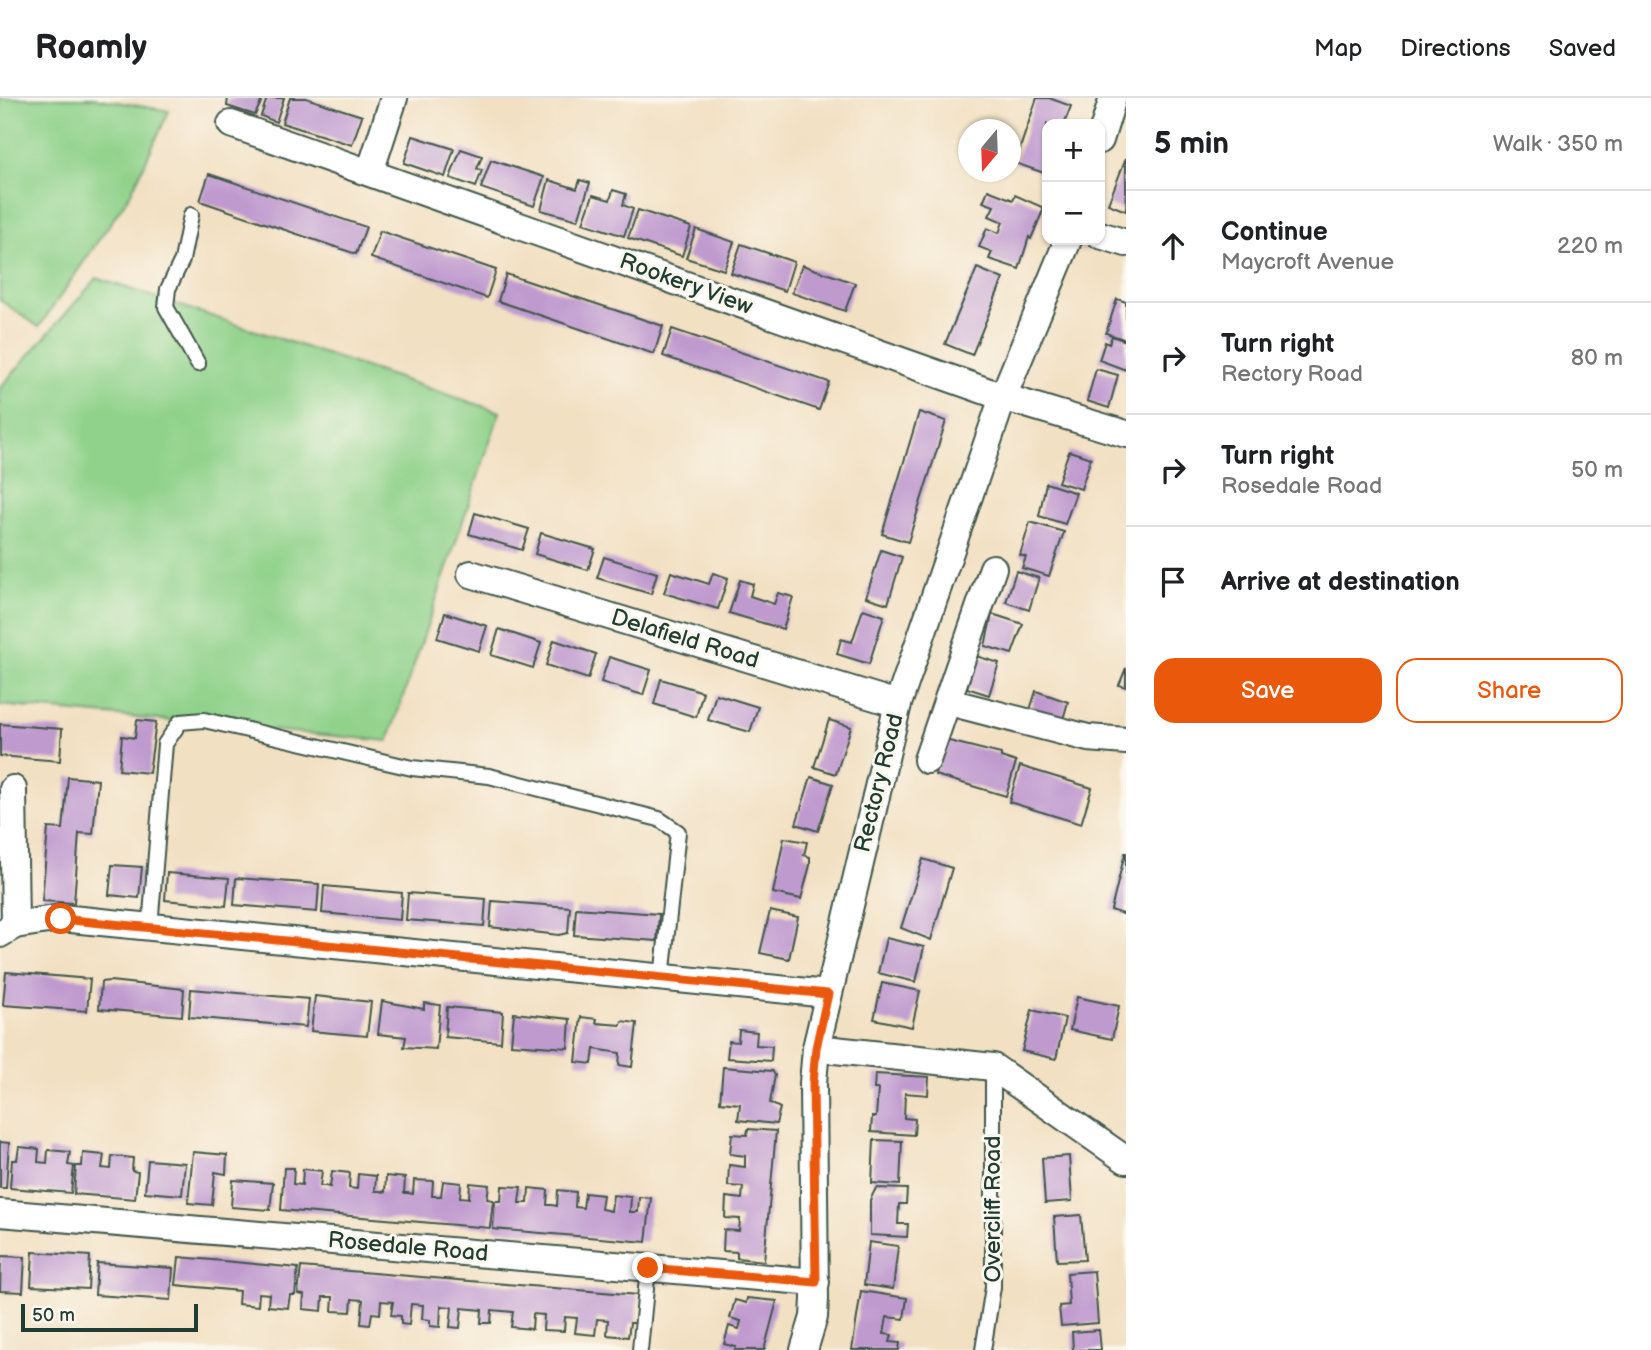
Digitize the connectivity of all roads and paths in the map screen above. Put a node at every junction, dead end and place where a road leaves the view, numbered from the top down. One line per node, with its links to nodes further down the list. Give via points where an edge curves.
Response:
1 (394, 98): 5 (street)
2 (1113, 98): 4 (street)
3 (231, 124): 5 (street, Rookery View)
4 (1105, 124)
5 (370, 172): 11 (street, Rookery View)
6 (191, 215): 10 (lane, via 166,307)
7 (1105, 237): 8 (street)
8 (1126, 243)
9 (1066, 245): 11 (street, Rectory Road)
10 (198, 364)
11 (1003, 397): 12 (street, Rookery View); 16 (street, Rectory Road)
12 (1126, 434)
13 (993, 568): 15 (street)
14 (471, 574): 16 (street, Delafield Road)
15 (949, 702): 17 (street, via 1087,738); 18 (street)
16 (898, 704): 23 (street, Rectory Road)
17 (1126, 741)
18 (927, 760)
19 (13, 789): 21 (street)
20 (150, 927): 21 (street, via 61,919); 22 (street); 22 (lane, via 165,744 180,722 204,720 412,768 489,776 659,819 678,832)
21 (8, 929)
22 (662, 978): 23 (street)
23 (828, 994): 24 (street, Rectory Road)
24 (816, 1048): 25 (street); 29 (street, Rectory Road)
25 (993, 1067): 26 (street); 32 (lane, Overcliff Road, via 993,1287)
26 (1126, 1160)
27 (0, 1213): 28 (street, Rosedale Road)
28 (648, 1268): 29 (street, Rosedale Road); 30 (lane)
29 (816, 1282): 31 (street, Rectory Road, via 814,1317)
30 (640, 1350)
31 (804, 1350)
32 (983, 1350)

